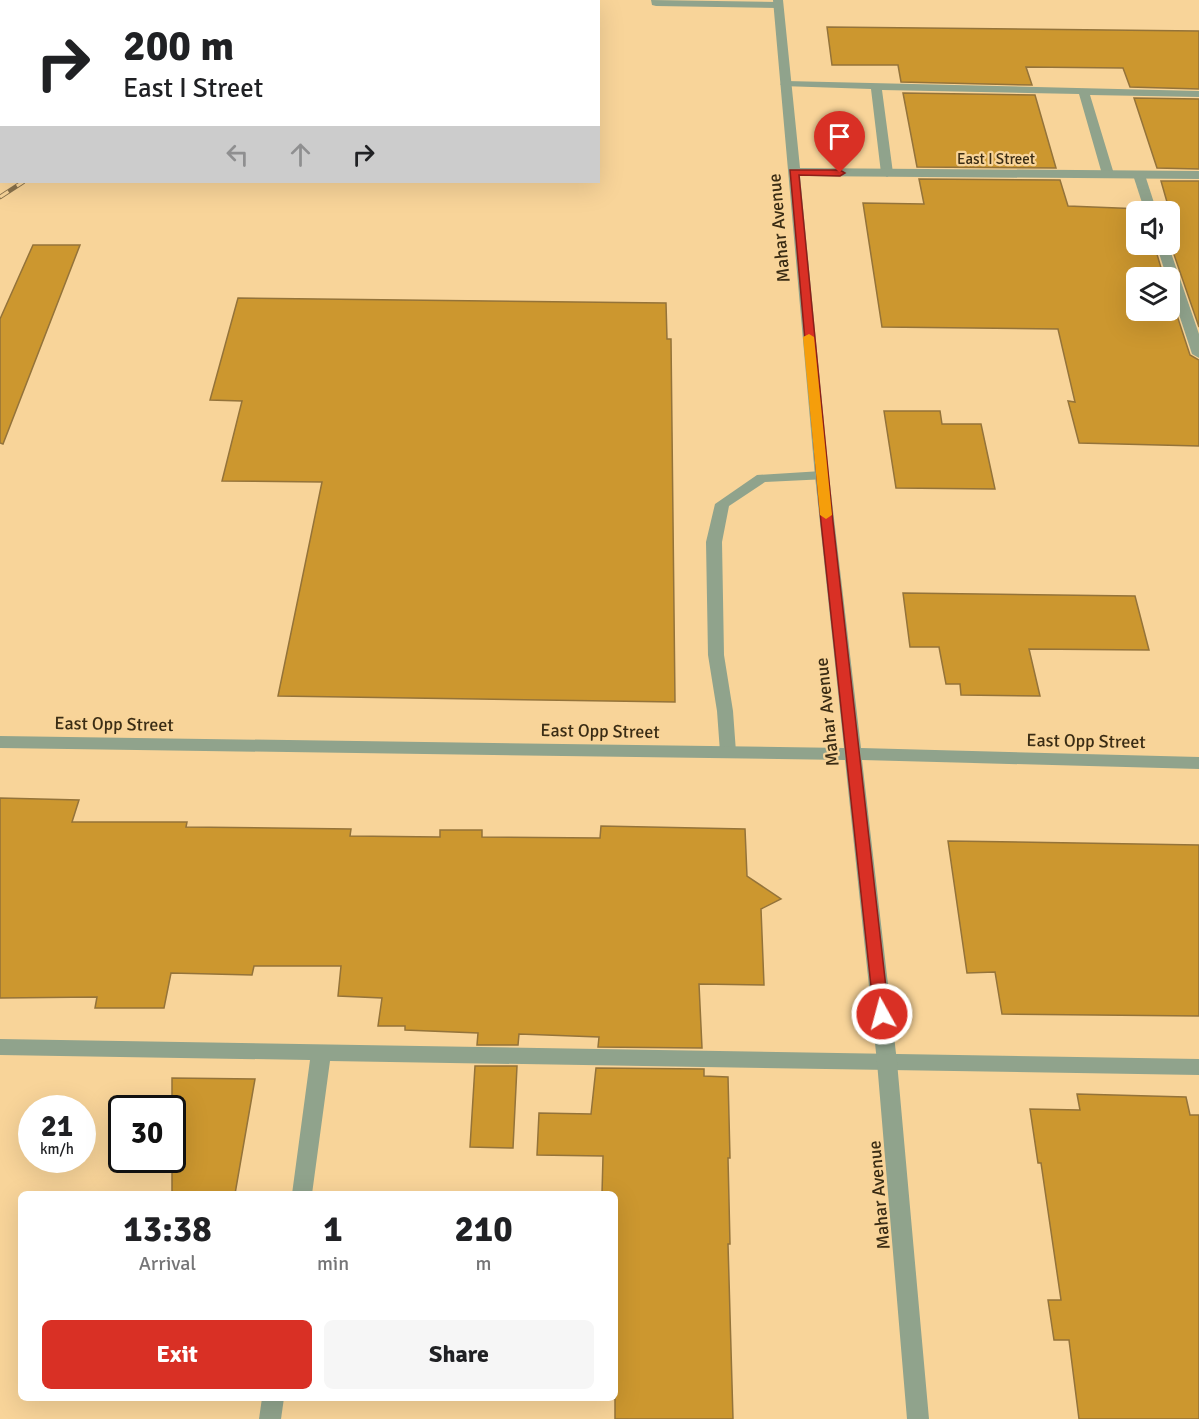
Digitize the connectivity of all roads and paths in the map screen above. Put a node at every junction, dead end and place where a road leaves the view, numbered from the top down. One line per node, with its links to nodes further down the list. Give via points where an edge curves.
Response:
1 (656, 0): 2 (street)
2 (778, 3): 3 (street, Mahar Avenue)
3 (786, 84): 4 (street); 7 (street, Mahar Avenue)
4 (876, 85): 5 (street); 8 (street)
5 (1083, 90): 6 (street); 9 (street)
6 (1199, 94)
7 (794, 172): 8 (street, East I Street); 15 (street, Mahar Avenue)
8 (886, 173): 9 (street, East I Street)
9 (1108, 174): 10 (street, East I Street)
10 (1139, 175): 11 (street, East I Street); 12 (street)
11 (1199, 175)
12 (1147, 201)
13 (1166, 255): 14 (street)
14 (1199, 354)
15 (822, 476): 17 (street, via 762,478 722,504 714,542 716,655); 18 (street, Mahar Avenue)
16 (0, 742): 17 (street, East Opp Street)
17 (728, 752): 18 (street, East Opp Street)
18 (852, 754): 19 (street, East Opp Street); 22 (street, Mahar Avenue)
19 (1199, 763)
20 (0, 1047): 21 (street)
21 (321, 1054): 22 (street); 24 (street)
22 (887, 1062): 23 (street); 27 (street, Mahar Avenue)
23 (1199, 1067)
24 (302, 1191)
25 (273, 1401): 26 (street)
26 (270, 1419)
27 (918, 1419)

